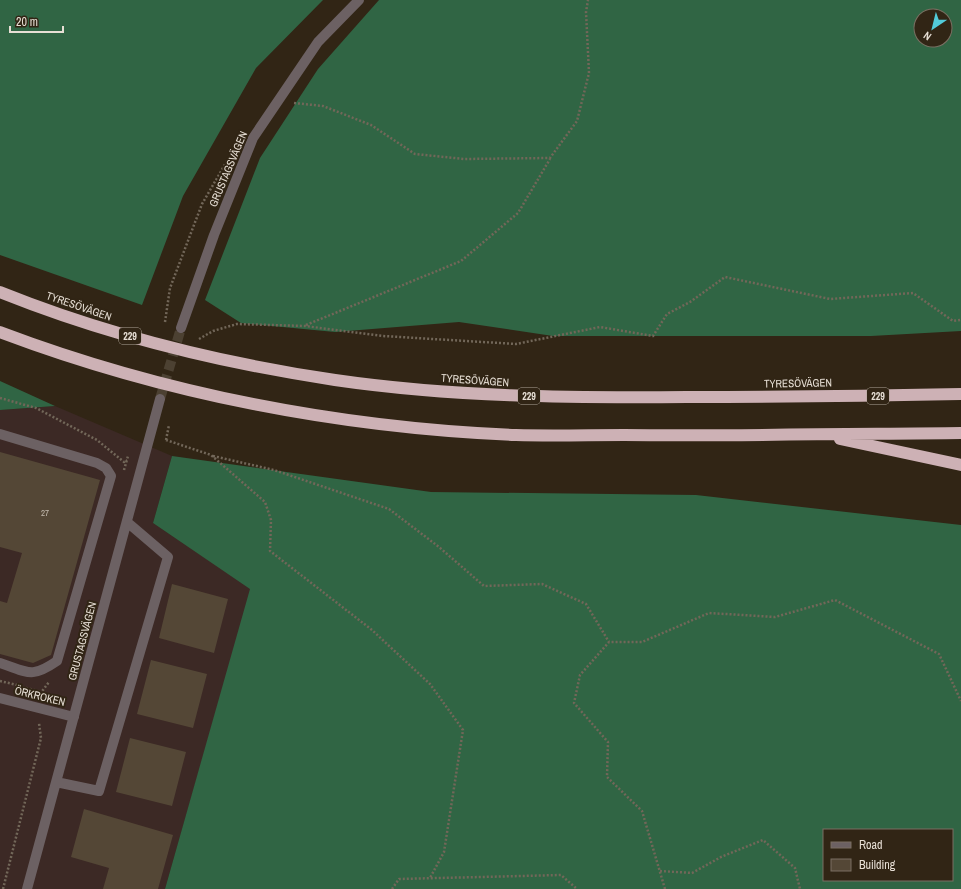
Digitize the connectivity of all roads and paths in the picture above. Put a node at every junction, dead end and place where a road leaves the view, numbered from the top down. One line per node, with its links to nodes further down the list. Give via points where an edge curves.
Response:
1 (359, 0): 3 (street, GRUSTAGSVÄGEN, via 318,42)
2 (588, 0): 4 (path, via 588,73 579,114 577,121)
3 (278, 101): 4 (path, via 323,106 371,125 415,154 464,159); 8 (street, GRUSTAGSVÄGEN, via 253,138 214,235)
4 (550, 158): 7 (path, via 518,213 461,261)
5 (0, 292): 11 (highway, TYRESÖVÄGEN / 229, via 111,331 187,351 264,368 409,389 570,398)
6 (961, 320): 7 (path, via 953,321 913,293 830,299 725,277 690,302 667,314 653,336 600,327 516,344 383,336)
7 (305, 326): 10 (path, via 237,324 213,331)
8 (181, 328)
9 (0, 332): 16 (highway, via 79,359 165,384 256,404 411,427 516,435)
10 (197, 341)
11 (961, 394)
12 (0, 398): 18 (path, via 36,408 98,440 124,462)
13 (160, 399): 17 (street, GRUSTAGSVÄGEN)
14 (961, 433): 16 (highway)
15 (0, 434): 23 (street, via 97,462 106,468 111,476 57,662 37,673)
16 (817, 434): 20 (highway)
17 (150, 435): 18 (street, GRUSTAGSVÄGEN); 19 (path)
18 (146, 452): 21 (street, GRUSTAGSVÄGEN)
19 (211, 456): 22 (path, via 274,470 389,509 484,586 542,584 586,604); 29 (path, via 265,502 272,520 270,552 372,630 430,684 463,730 444,852)
20 (961, 465)
21 (127, 522): 26 (street, GRUSTAGSVÄGEN); 27 (street, via 168,557 99,792)
22 (609, 642): 25 (path, via 642,642 709,613 775,617 835,600 939,654); 28 (path, via 580,675 574,703 608,742 607,777 642,811)
23 (0, 663)
24 (0, 698): 26 (street, ÖRKROKEN)
25 (961, 701)
26 (74, 717): 27 (street, GRUSTAGSVÄGEN)
27 (56, 782): 30 (street, GRUSTAGSVÄGEN)
28 (660, 871): 33 (path); 34 (path, via 692,873 721,857 764,840 795,868)
29 (430, 878): 31 (path, via 399,879); 32 (path, via 561,875)
30 (27, 889)
31 (392, 889)
32 (577, 889)
33 (665, 889)
34 (800, 889)

